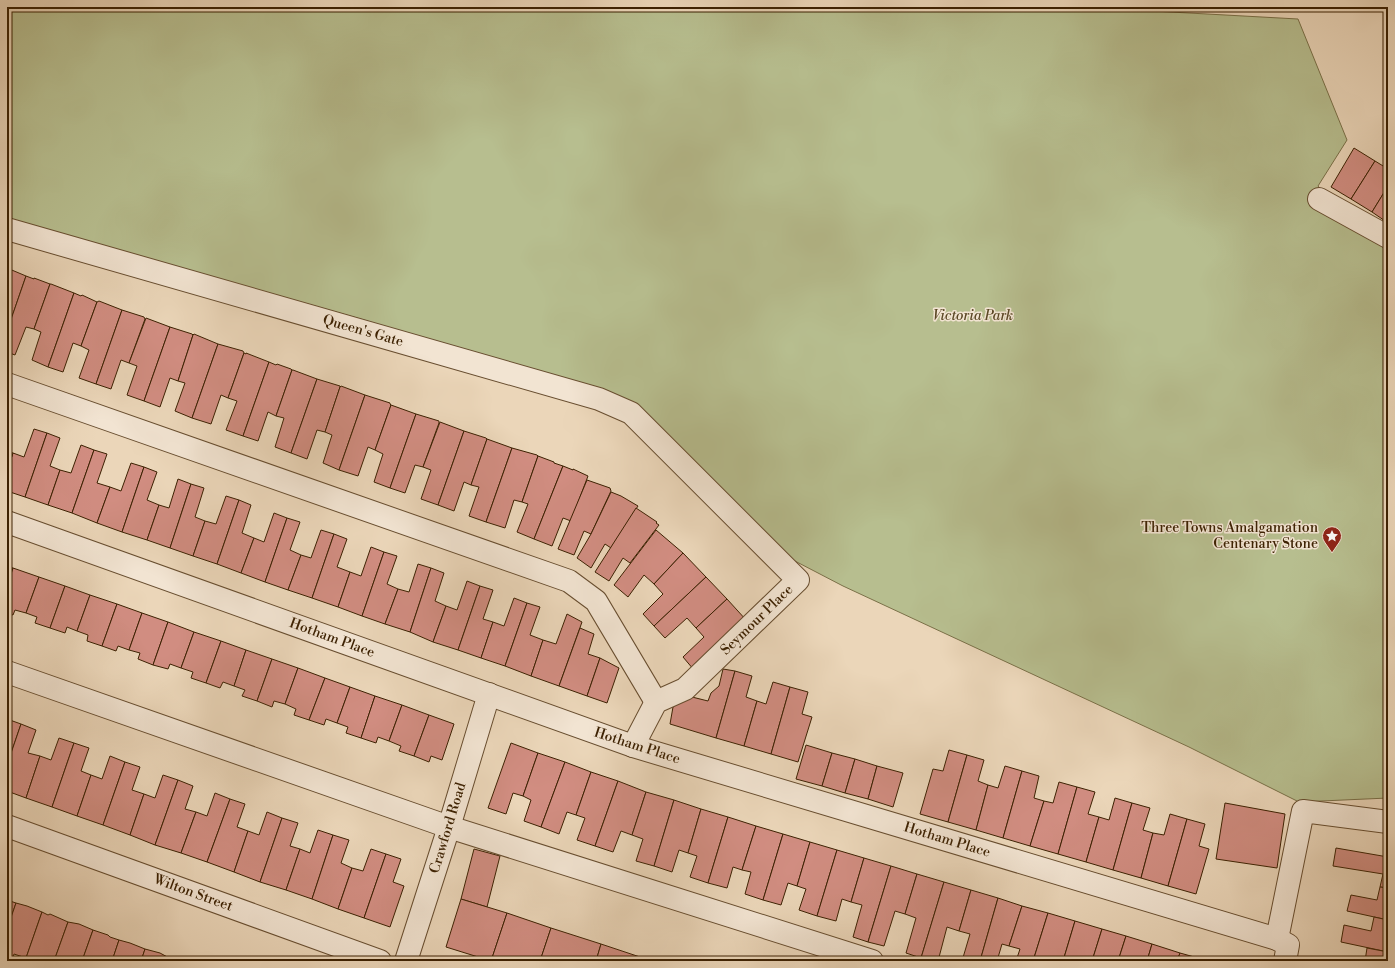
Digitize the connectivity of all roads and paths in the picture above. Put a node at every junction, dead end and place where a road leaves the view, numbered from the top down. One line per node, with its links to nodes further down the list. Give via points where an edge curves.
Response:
1 (1319, 199): 3 (street)
2 (7, 229): 5 (street, Queen's Gate, via 599,398 631,413)
3 (1388, 237)
4 (7, 384): 9 (street, via 569,581 596,601)
5 (694, 476): 9 (street, Seymour Place, via 798,580 685,689)
6 (7, 522): 8 (street, Hotham Place)
7 (7, 672): 13 (street)
8 (489, 694): 10 (street, Hotham Place); 13 (street, Crawford Road)
9 (656, 702): 10 (street)
10 (633, 746): 14 (street, Hotham Place)
11 (1388, 822): 14 (street, via 1303,812)
12 (7, 826): 15 (street, Wilton Street)
13 (449, 827): 16 (street, Crawford Road); 17 (street)
14 (1277, 939): 18 (street, via 1288,946)
15 (380, 961)
16 (406, 961)
17 (872, 961)
18 (1286, 961)

